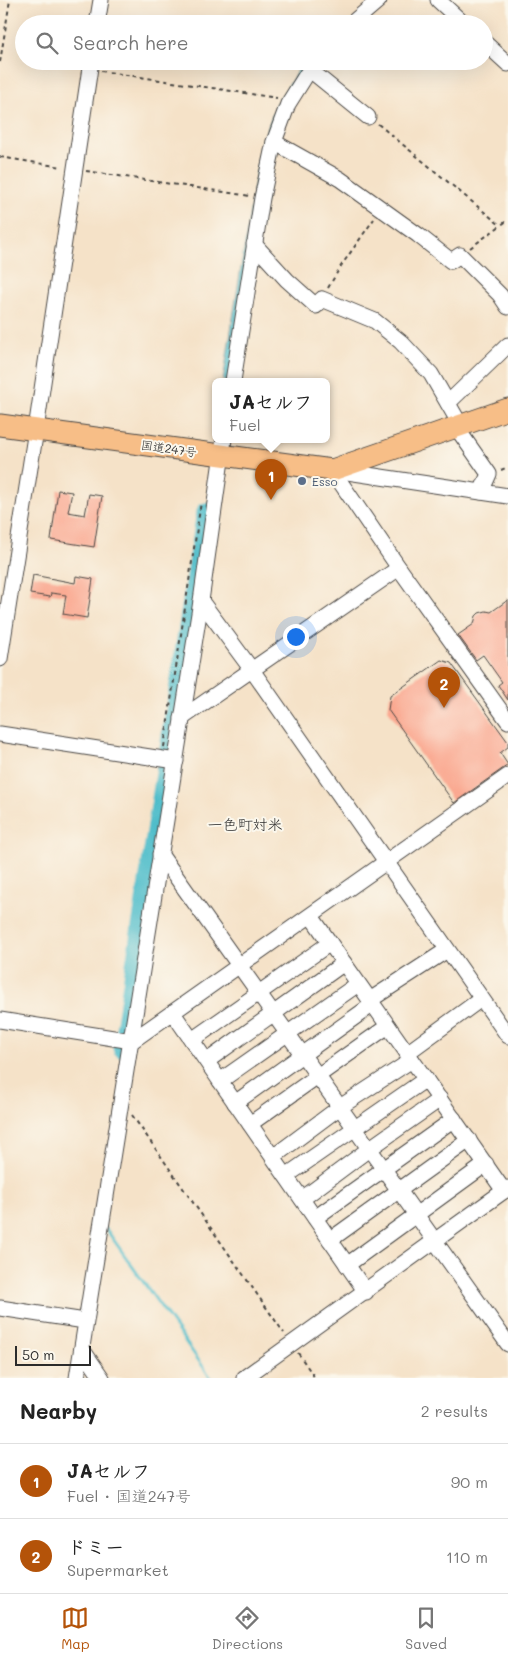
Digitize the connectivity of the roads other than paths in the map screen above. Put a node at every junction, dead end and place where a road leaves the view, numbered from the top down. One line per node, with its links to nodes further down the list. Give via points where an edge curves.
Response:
1 (101, 0): 4 (street)
2 (378, 0): 5 (street)
3 (438, 0): 6 (street)
4 (98, 15)
5 (361, 15)
6 (454, 15)
7 (493, 50): 8 (street)
8 (508, 64)
9 (90, 70): 22 (street)
10 (310, 70): 13 (street, via 288,104)
11 (317, 70): 12 (street)
12 (368, 117)
13 (274, 142): 14 (street); 15 (street, via 340,179 451,261 460,255 500,294)
14 (254, 244): 17 (street); 18 (street, via 316,306 322,299 375,321 401,342 431,374)
15 (508, 307)
16 (506, 351): 18 (street)
17 (233, 378)
18 (448, 403): 21 (street)
19 (508, 409): 21 (highway, 国道247号)
20 (0, 425): 22 (highway, 国道247号)
21 (458, 426): 24 (highway, 国道247号); 25 (street, via 489,474)
22 (36, 430): 23 (highway, 国道247号); 29 (street)
23 (223, 447): 24 (highway, 国道247号); 28 (street)
24 (332, 470): 25 (street); 27 (street)
25 (481, 492): 26 (street)
26 (508, 496)
27 (399, 568): 30 (street); 32 (street)
28 (201, 601): 30 (street); 31 (street)
29 (0, 659)
30 (252, 670): 31 (street); 37 (street)
31 (182, 718): 34 (street)
32 (508, 721)
33 (0, 734): 34 (street)
34 (169, 760): 36 (street)
35 (508, 776): 37 (street)
36 (160, 854): 42 (street); 53 (street)
37 (386, 863): 38 (street); 40 (street)
38 (311, 916): 39 (street); 42 (street)
39 (330, 943): 41 (street); 44 (street)
40 (447, 950): 45 (street); 46 (street)
41 (344, 963): 43 (street); 48 (street)
42 (240, 966): 44 (street); 47 (street)
43 (358, 984): 46 (street); 52 (street)
44 (259, 992): 48 (street); 54 (street)
45 (481, 999): 51 (street); 56 (street)
46 (370, 1000): 50 (street); 55 (street, via 369,1008)
47 (173, 1013): 53 (street); 54 (street)
48 (274, 1014): 52 (street); 57 (street)
49 (0, 1020): 53 (street)
50 (388, 1026): 56 (street); 58 (street)
51 (506, 1030)
52 (289, 1034): 55 (street); 60 (street)
53 (126, 1040): 83 (street, via 122,1101)
54 (192, 1040): 57 (street)
55 (302, 1054): 58 (street); 62 (street)
56 (410, 1056): 59 (street); 63 (street)
57 (207, 1061): 60 (street)
58 (317, 1075): 63 (street); 65 (street)
59 (426, 1079): 61 (street); 66 (street)
60 (220, 1081): 62 (street)
61 (440, 1099): 64 (street); 68 (street)
62 (235, 1103): 65 (street)
63 (340, 1108): 66 (street); 69 (street)
64 (454, 1119): 67 (street); 71 (street)
65 (250, 1124): 69 (street)
66 (355, 1128): 68 (street); 72 (street)
67 (469, 1140): 70 (street); 74 (street)
68 (369, 1149): 71 (street); 75 (street)
69 (273, 1157): 72 (street)
70 (486, 1164): 73 (street); 76 (street)
71 (384, 1169): 74 (street); 77 (street)
72 (286, 1176): 75 (street)
73 (506, 1189): 79 (street)
74 (398, 1190): 76 (street); 78 (street)
75 (302, 1199): 77 (street)
76 (416, 1214): 79 (street); 80 (street)
77 (315, 1218): 78 (street)
78 (330, 1240): 80 (street)
79 (434, 1241): 81 (street); 84 (street)
80 (347, 1264): 81 (street)
81 (366, 1292): 88 (street)
82 (0, 1308): 83 (street)
83 (80, 1320): 85 (street)
84 (508, 1344)
85 (82, 1349): 86 (street); 87 (street)
86 (77, 1378)
87 (102, 1378)
88 (244, 1378)

